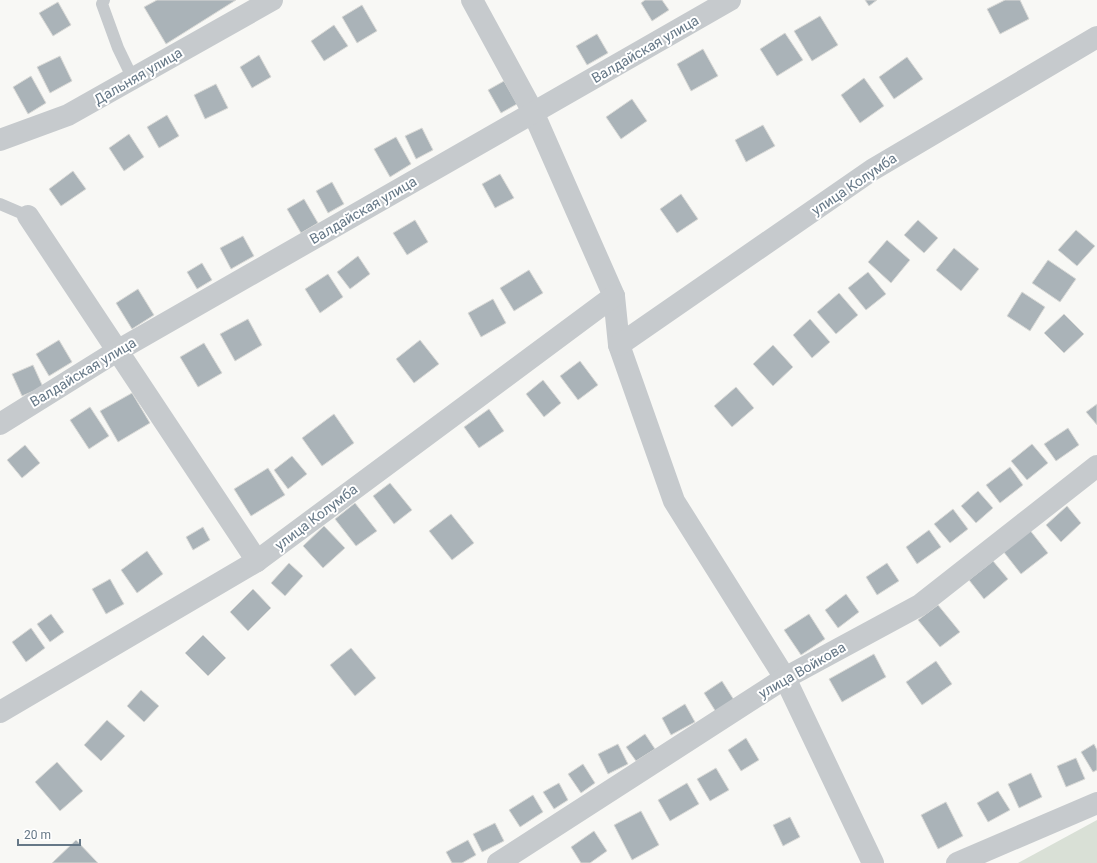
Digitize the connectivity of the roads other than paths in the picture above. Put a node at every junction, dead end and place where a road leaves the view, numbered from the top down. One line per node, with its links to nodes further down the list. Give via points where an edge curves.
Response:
1 (104, 0): 6 (lane, via 102,4)
2 (272, 0): 6 (street, Дальняя улица)
3 (472, 0): 7 (street)
4 (730, 0): 7 (street, Валдайская улица)
5 (1097, 37): 12 (street, улица Колумба, via 872,170)
6 (132, 79): 8 (street, Дальняя улица, via 68,115)
7 (533, 112): 11 (street); 13 (street, Валдайская улица)
8 (0, 140)
9 (0, 204): 10 (lane)
10 (28, 216): 13 (street)
11 (614, 296): 12 (street); 16 (street, улица Колумба)
12 (619, 345): 17 (street, via 674,501)
13 (117, 351): 14 (street, Валдайская улица); 16 (street)
14 (0, 424)
15 (1097, 466): 17 (street, улица Войкова, via 920,605)
16 (257, 561): 18 (street, улица Колумба)
17 (785, 678): 20 (street, улица Войкова); 21 (street)
18 (0, 712)
19 (1097, 803): 22 (street)
20 (498, 863)
21 (873, 863)
22 (956, 863)

